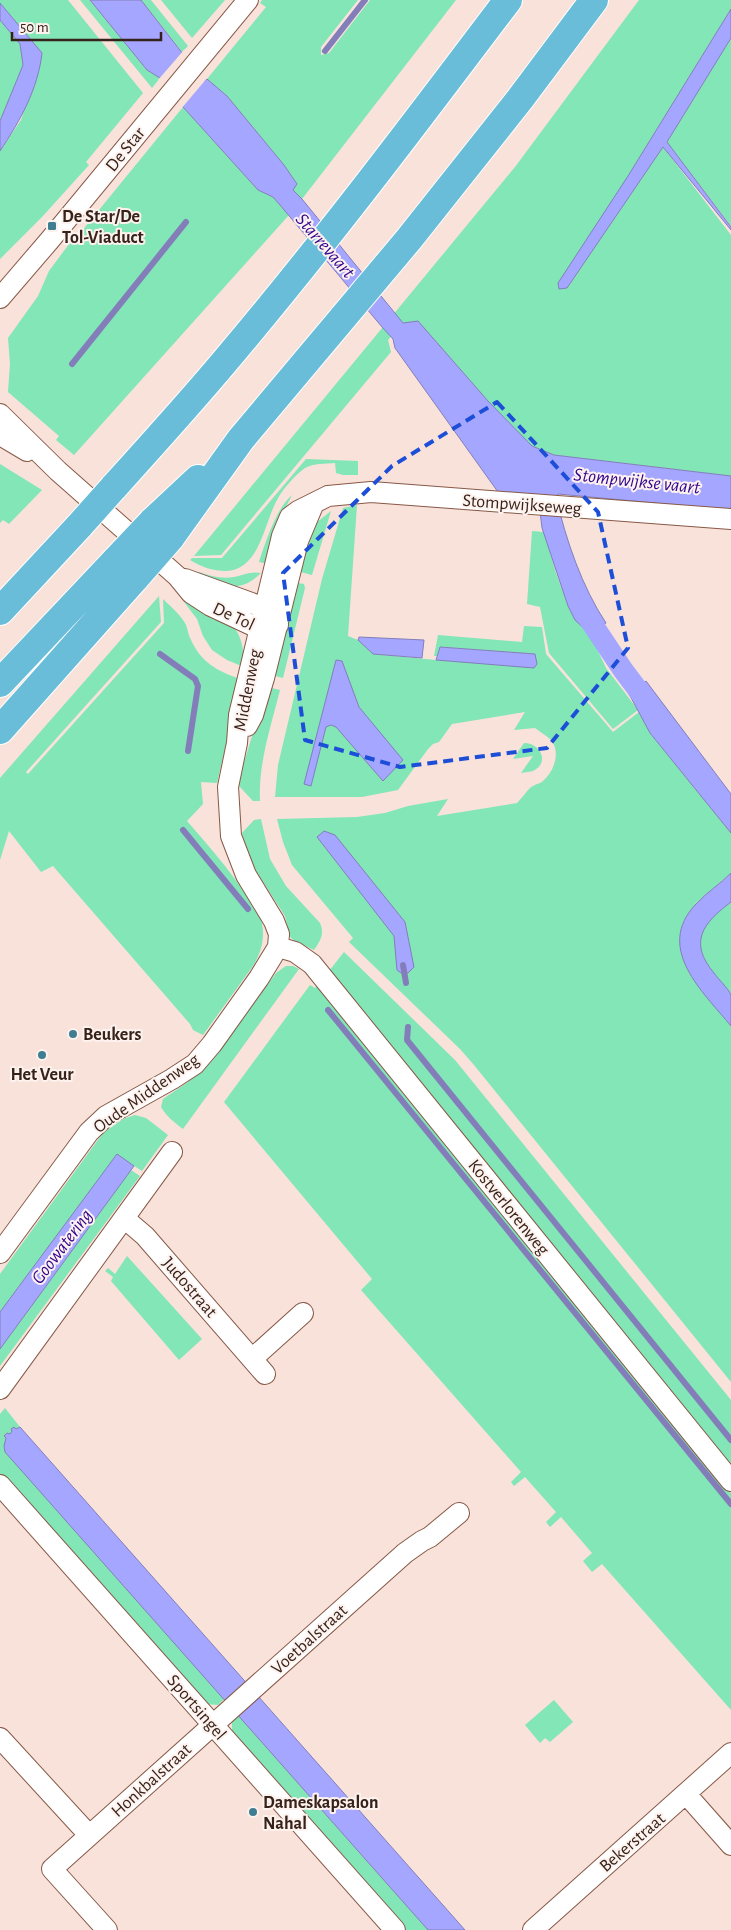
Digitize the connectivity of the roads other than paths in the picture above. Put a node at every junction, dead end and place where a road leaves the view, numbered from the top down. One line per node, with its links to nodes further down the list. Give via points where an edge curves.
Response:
1 (248, 0): 4 (street, De Star)
2 (508, 0): 13 (highway, bridge, via 406,135 226,360)
3 (594, 0): 10 (highway, bridge, via 454,184 241,439)
4 (0, 298)
5 (0, 414): 7 (street, De Tol)
6 (0, 435): 7 (street, De Tol)
7 (58, 471): 11 (street, De Tol)
8 (314, 503): 9 (street, Stompwijkseweg, via 328,496 371,492); 12 (street, Stompwijkseweg, via 298,511 284,528); 14 (street)
9 (731, 519)
10 (127, 568): 15 (highway); 16 (highway)
11 (176, 576): 12 (street, De Tol); 14 (street, De Tol, via 191,593 211,606)
12 (265, 608): 14 (street, De Tol)
13 (0, 610)
14 (269, 627): 17 (street, Middenweg, via 239,714 238,743 228,787 231,836 246,875 274,921 279,934)
15 (0, 683)
16 (0, 730)
17 (278, 947): 20 (street, Oude Middenweg, via 260,978 195,1064 106,1116 89,1132); 25 (street, Kostverlorenweg, via 295,952 312,964)
18 (172, 1152): 19 (street)
19 (124, 1218): 22 (street, Judostraat, via 145,1236); 24 (street)
20 (0, 1253)
21 (303, 1313): 22 (street)
22 (253, 1358): 23 (street, Judostraat)
23 (265, 1374)
24 (0, 1389)
25 (731, 1481)
26 (0, 1484): 28 (street, Sportsingel)
27 (459, 1513): 28 (street, Voetbalstraat, via 405,1553)
28 (216, 1722): 32 (street, Honkbalstraat); 35 (street, Sportsingel)
29 (0, 1738): 32 (street)
30 (731, 1753): 31 (street, Bekerstraat)
31 (686, 1794): 33 (street); 36 (street, Bekerstraat)
32 (89, 1835): 34 (street, Honkbalstraat, via 52,1868)
33 (731, 1845)
34 (106, 1930)
35 (395, 1930)
36 (533, 1930)

